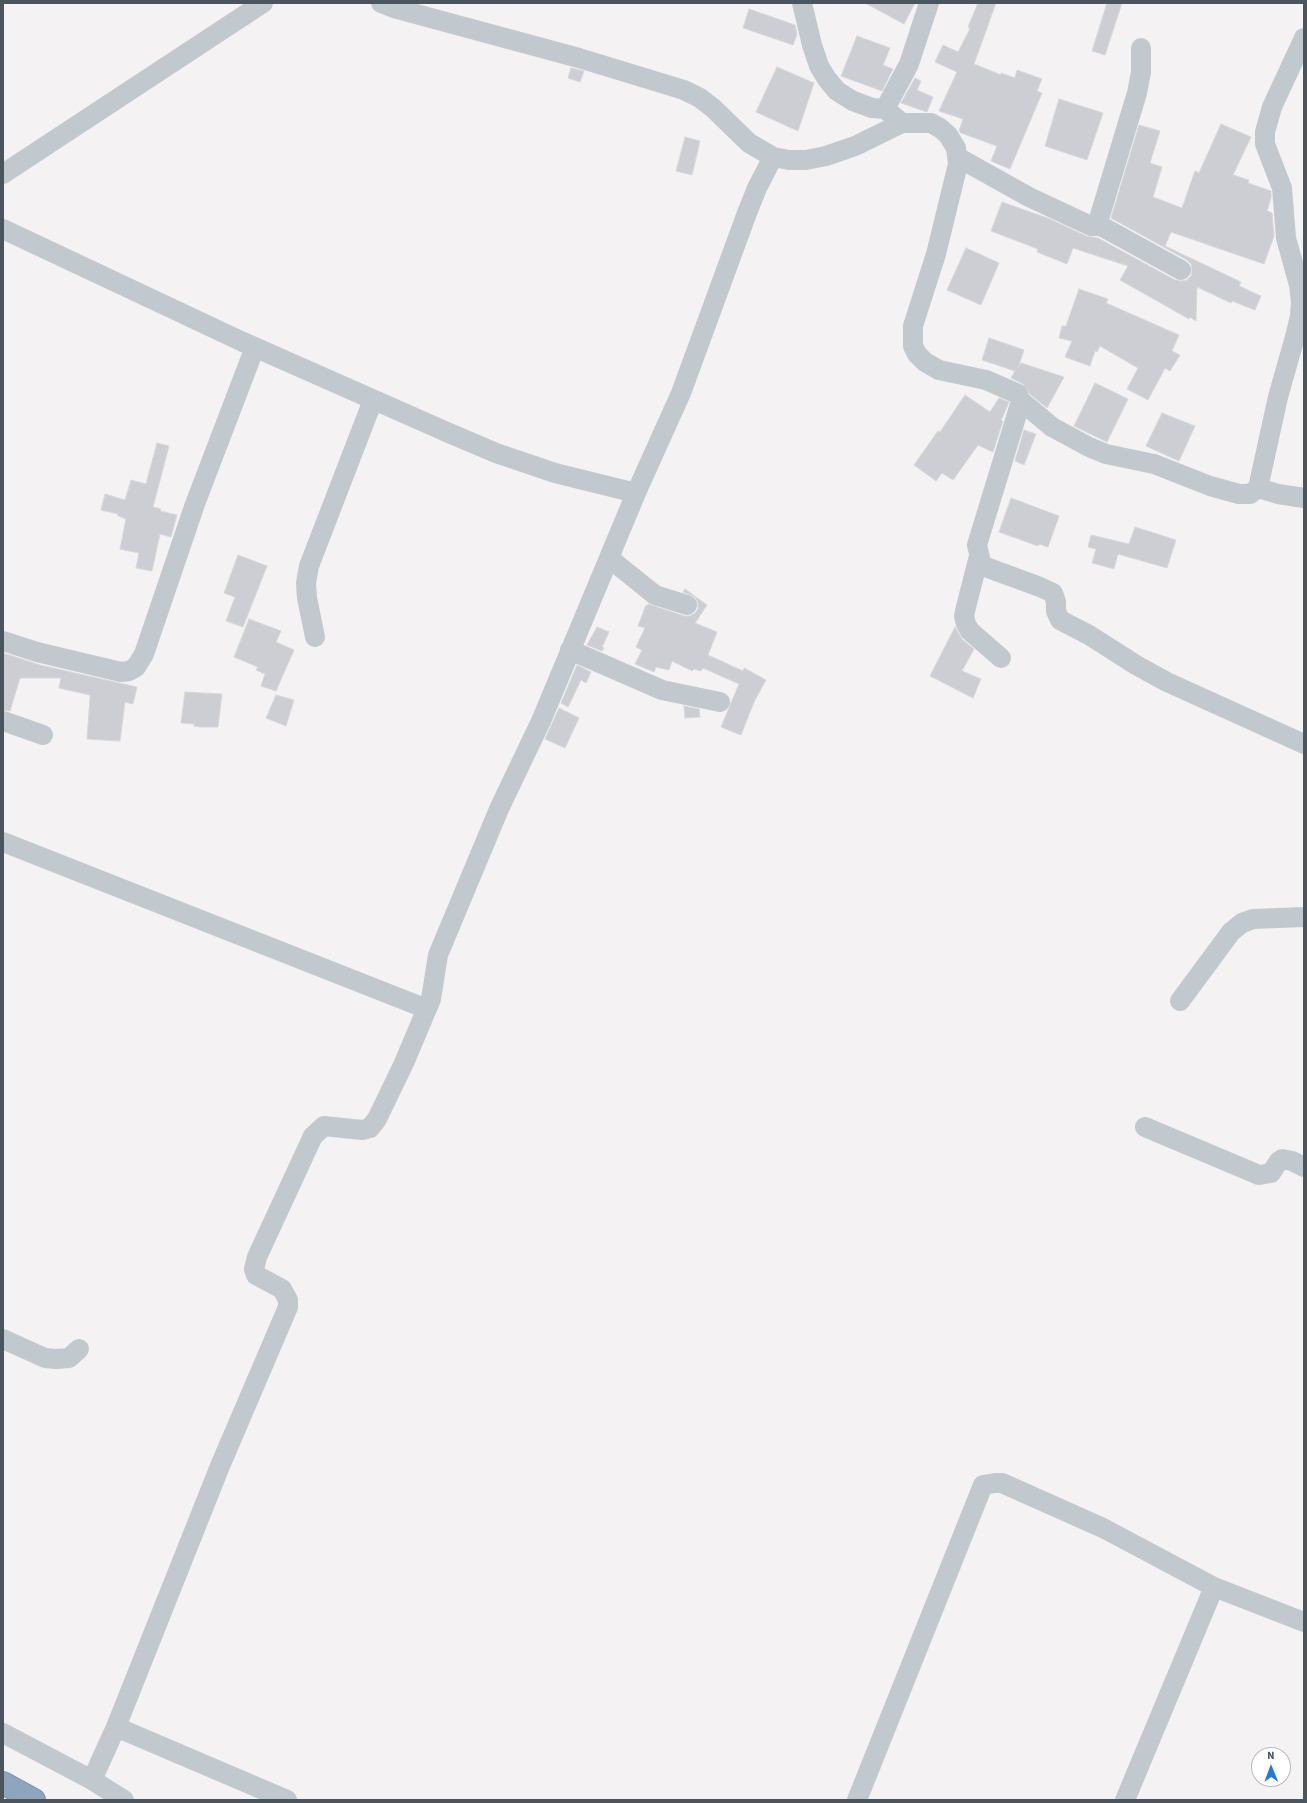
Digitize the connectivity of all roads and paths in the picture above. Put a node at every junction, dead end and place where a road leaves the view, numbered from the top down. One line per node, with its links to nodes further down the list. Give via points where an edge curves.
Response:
1 (263, 3): 11 (street)
2 (381, 3): 9 (street, via 684,90 713,108 749,143)
3 (802, 3): 7 (street, via 812,45 819,66 827,79 837,91 853,101 872,108)
4 (929, 3): 7 (street, via 909,64)
5 (1304, 38): 18 (street, via 1272,107 1265,132 1265,144 1282,188 1286,238 1301,302 1300,316 1278,397)
6 (1141, 48): 12 (street, via 1141,72 1137,93 1098,222)
7 (885, 109): 8 (street)
8 (902, 123): 9 (street, via 855,146 826,156 806,160); 10 (street, via 931,123 940,128 948,135)
9 (773, 157): 19 (street, via 747,213 681,393)
10 (959, 158): 12 (street, via 1029,197 1091,226); 17 (street, via 936,254 912,326 913,346 925,362 939,370 986,380 1018,394)
11 (3, 174)
12 (1101, 226): 14 (street)
13 (3, 229): 15 (street)
14 (1181, 270)
15 (255, 347): 16 (street); 25 (street, via 192,511 144,654 136,667 121,672 36,652)
16 (373, 400): 19 (street, via 496,453 555,472); 24 (street, via 309,566 307,598)
17 (1020, 401): 18 (street, via 1052,427 1106,454 1154,464 1210,486 1239,494 1250,494); 21 (street, via 977,545)
18 (1258, 488): 20 (street)
19 (636, 493): 22 (street)
20 (1304, 498)
21 (979, 556): 27 (street, via 965,620 970,630); 31 (street, via 983,566 990,570 1053,593 1060,620 1136,665 1167,682)
22 (609, 558): 23 (street, via 655,595); 26 (street)
23 (687, 605)
24 (315, 637)
25 (3, 641)
26 (570, 650): 28 (street, via 662,690); 35 (street, via 541,721 499,809 438,955)
27 (1001, 658)
28 (720, 702)
29 (3, 721): 30 (street)
30 (43, 735)
31 (1304, 744)
32 (3, 842): 35 (street)
33 (1304, 917): 34 (street, via 1253,919 1242,923 1231,932)
34 (1180, 1001)
35 (427, 1010): 42 (street, via 374,1125 362,1130 324,1126 313,1136 257,1257 254,1269 256,1274 282,1289 288,1300 288,1307 220,1466)
36 (1144, 1127): 37 (street, via 1259,1174 1270,1173 1282,1159)
37 (1304, 1168)
38 (3, 1339): 39 (street, via 46,1358 69,1358)
39 (80, 1349)
40 (1214, 1587): 41 (street); 49 (street, via 1103,1528 1002,1483 983,1485); 50 (street)
41 (1304, 1622)
42 (116, 1727): 44 (street); 48 (street)
43 (3, 1733): 44 (street)
44 (92, 1780): 47 (street)
45 (3, 1783): 46 (highway)
46 (34, 1800)
47 (124, 1800)
48 (287, 1800)
49 (857, 1800)
50 (1125, 1800)

